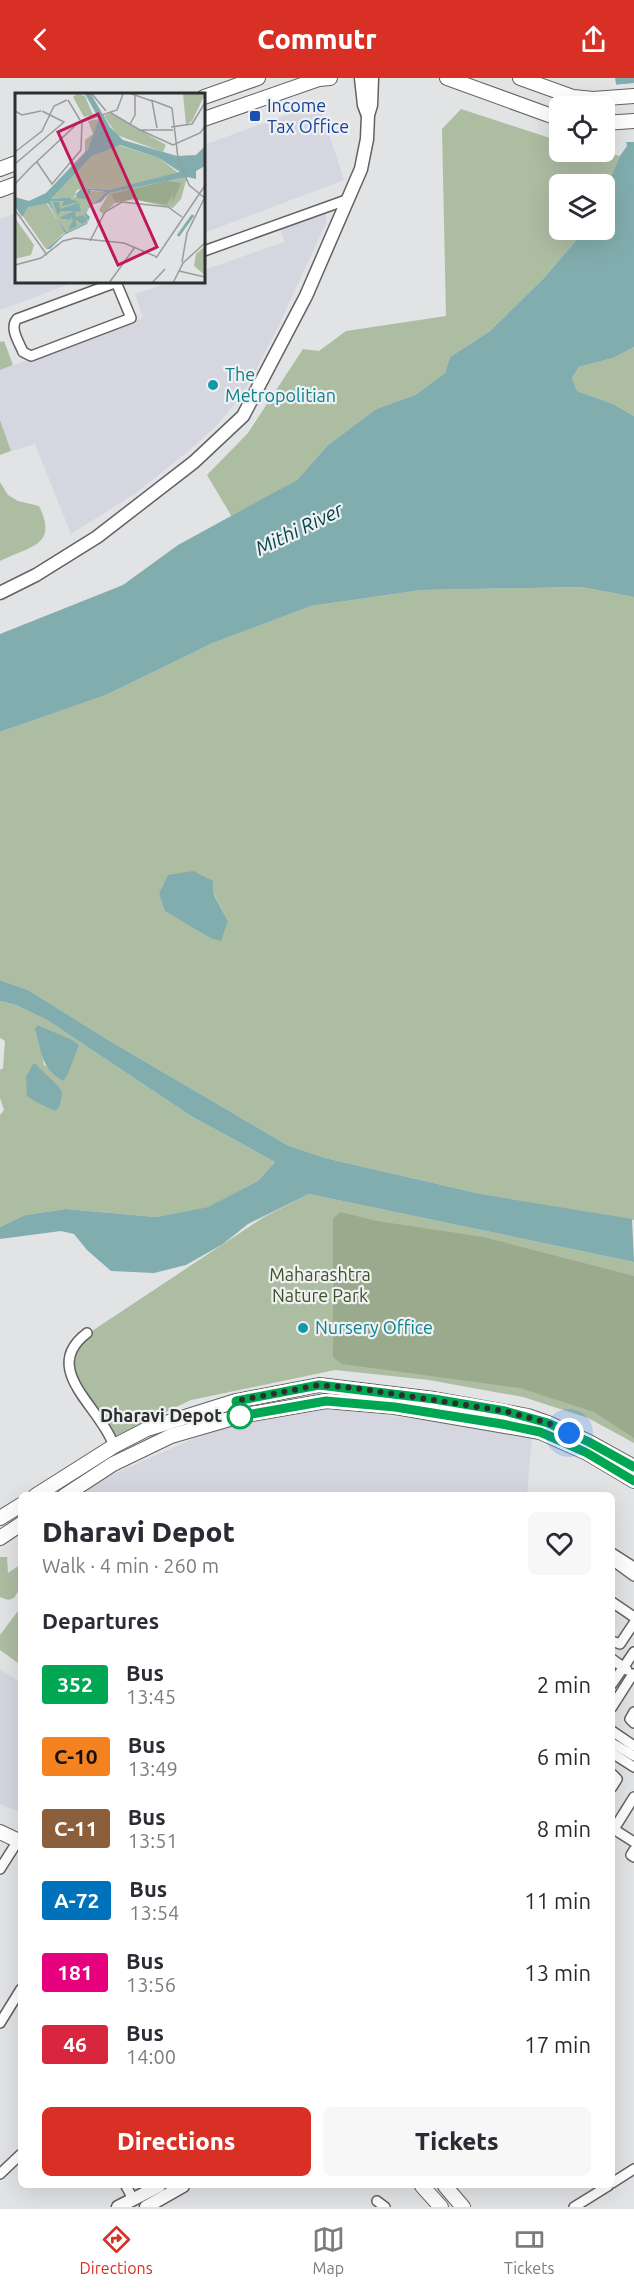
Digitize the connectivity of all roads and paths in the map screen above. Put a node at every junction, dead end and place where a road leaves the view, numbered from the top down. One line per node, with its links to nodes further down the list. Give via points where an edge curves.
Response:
1 (258, 78): 7 (main road)
2 (330, 78): 11 (main road)
3 (361, 78): 9 (street)
4 (372, 78): 9 (street)
5 (447, 78): 10 (main road)
6 (520, 78): 8 (main road, via 573,97)
7 (206, 96)
8 (634, 96)
9 (368, 115): 18 (street, via 361,169)
10 (549, 115)
11 (206, 118)
12 (634, 121): 13 (main road)
13 (615, 122)
14 (15, 163): 15 (main road)
15 (0, 169)
16 (15, 184): 17 (main road)
17 (0, 190)
18 (350, 199): 19 (street); 22 (street, via 303,304 243,416 194,462 97,537)
19 (206, 250)
20 (111, 284): 21 (street, via 14,322 24,352 31,356 131,318)
21 (117, 284)
22 (0, 593)
23 (87, 1333): 24 (street, via 71,1348 68,1366 72,1379 111,1435)
24 (114, 1446): 25 (main road, via 147,1429 236,1401 319,1385 505,1411 548,1423); 27 (main road)
25 (634, 1467)
26 (634, 1481): 28 (main road, via 587,1453 540,1432 395,1407 326,1401 240,1416 171,1437 113,1464)
27 (41, 1492)
28 (70, 1492)
29 (18, 1507): 30 (main road)
30 (0, 1518)
31 (18, 1526): 32 (main road)
32 (0, 1538)
33 (615, 1555): 35 (street)
34 (615, 1562): 36 (street)
35 (634, 1567)
36 (634, 1576)
37 (615, 1604): 38 (street)
38 (634, 1617)
39 (634, 1623): 40 (street, via 620,1644)
40 (615, 1642)
41 (633, 1654): 43 (street)
42 (615, 1661): 43 (street)
43 (623, 1667): 44 (street); 45 (street)
44 (634, 1674): 46 (street)
45 (615, 1679)
46 (615, 1702)
47 (634, 1712): 48 (street, via 630,1719)
48 (634, 1724)
49 (615, 1734): 51 (street)
50 (615, 1745): 53 (street)
51 (634, 1746)
52 (615, 1754): 54 (street)
53 (634, 1756)
54 (634, 1767)
55 (634, 1797): 56 (street)
56 (615, 1825)
57 (615, 1829): 59 (street)
58 (10, 1842): 62 (street)
59 (634, 1842)
60 (634, 1850): 61 (street)
61 (634, 1857)
62 (0, 1869)
63 (18, 2000): 64 (street)
64 (0, 2022)
65 (18, 2157): 67 (street)
66 (634, 2169): 68 (street)
67 (0, 2174)
68 (615, 2181)
69 (127, 2188): 74 (street)
70 (424, 2188): 77 (main road)
71 (446, 2188): 75 (main road)
72 (605, 2188): 79 (street)
73 (162, 2189): 74 (street); 76 (street)
74 (133, 2199): 78 (street)
75 (459, 2205)
76 (149, 2206)
77 (438, 2206)
78 (118, 2207)
79 (574, 2207)

